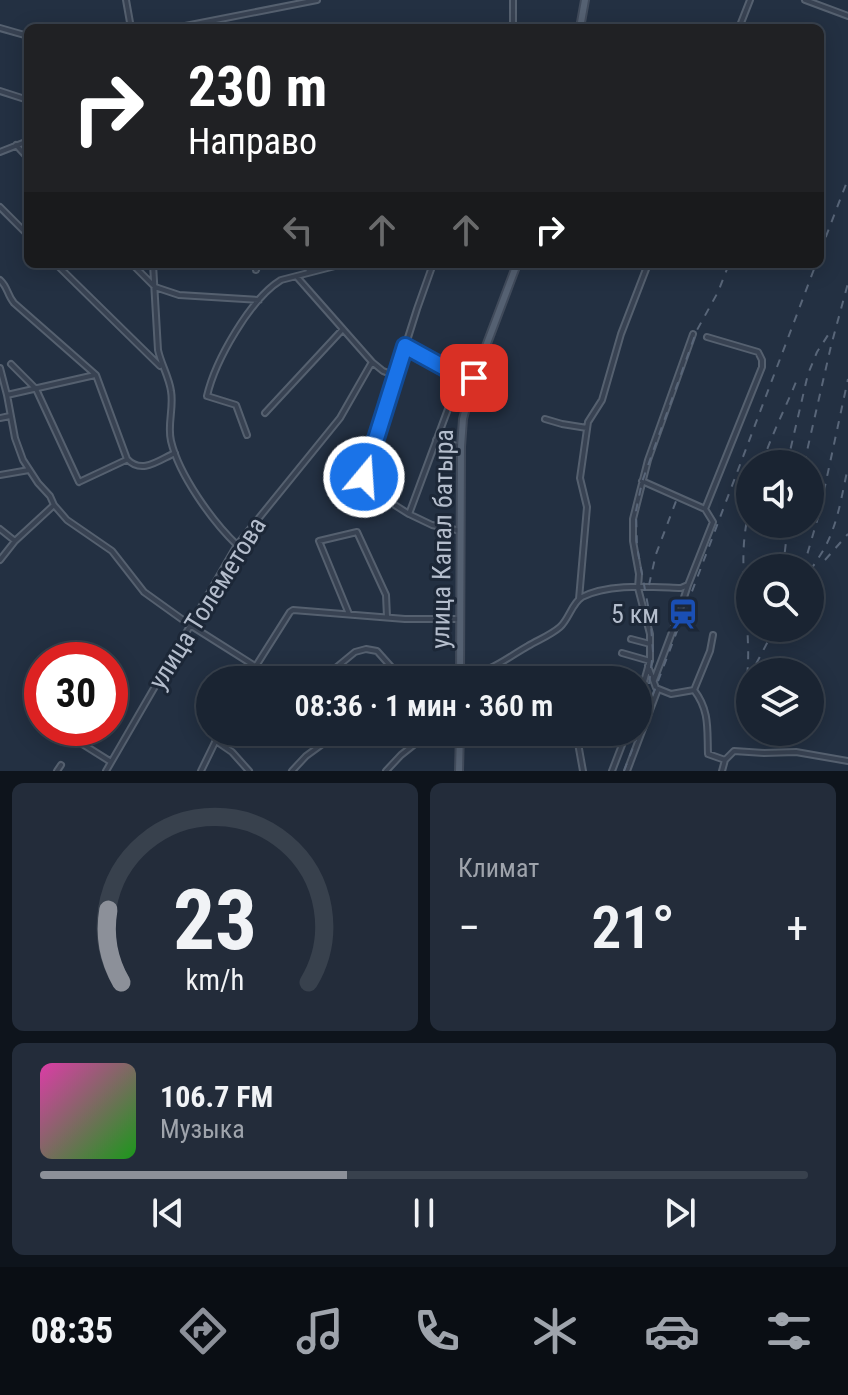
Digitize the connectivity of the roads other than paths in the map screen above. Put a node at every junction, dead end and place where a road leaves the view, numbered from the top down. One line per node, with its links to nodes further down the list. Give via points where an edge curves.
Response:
1 (126, 0): 8 (street)
2 (317, 0): 9 (street)
3 (513, 0): 10 (street)
4 (585, 0): 11 (main road)
5 (750, 0): 12 (street)
6 (805, 0): 7 (street)
7 (848, 16)
8 (130, 24)
9 (195, 24)
10 (513, 24)
11 (581, 24)
12 (741, 24)
13 (0, 28): 14 (street)
14 (24, 35)
15 (0, 91): 16 (street)
16 (24, 99)
17 (24, 142): 18 (street)
18 (16, 145): 19 (street); 20 (street)
19 (0, 152)
20 (24, 154)
21 (0, 207): 22 (street)
22 (24, 231)
23 (60, 268): 43 (street)
24 (136, 268): 34 (street)
25 (153, 268): 34 (street)
26 (310, 268): 31 (street)
27 (327, 268): 31 (street)
28 (432, 268): 39 (street)
29 (515, 268): 47 (main road, улица Капал батыра)
30 (646, 268): 54 (street, via 602,400)
31 (308, 273): 32 (street)
32 (296, 276): 35 (street, via 274,284); 36 (street)
33 (0, 280): 45 (street, via 14,303)
34 (155, 287): 35 (street, via 179,295); 43 (street, via 158,350)
35 (259, 300): 55 (street, via 220,357 207,394 236,405)
36 (343, 329): 40 (street); 50 (street)
37 (693, 334): 62 (street)
38 (707, 337): 64 (street, via 758,352 762,367)
39 (405, 346): 44 (street); 46 (street)
40 (372, 362): 46 (street); 69 (street, улица Толеметова, via 340,418)
41 (11, 364): 48 (street)
42 (0, 368): 49 (street, улица Толеметова)
43 (165, 370): 58 (street, via 172,394 169,427)
44 (461, 374): 47 (street); 56 (street)
45 (96, 375): 48 (street); 59 (street)
46 (396, 376): 65 (street, via 364,481)
47 (474, 378): 57 (main road, улица Капал батыра)
48 (36, 389): 49 (street); 59 (street, via 79,482)
49 (7, 395): 51 (street, улица Толеметова)
50 (265, 413)
51 (10, 416): 52 (street); 60 (street, улица Толеметова)
52 (0, 418)
53 (545, 419): 54 (street)
54 (587, 428): 73 (street, via 580,478 587,507)
55 (247, 435)
56 (436, 440): 57 (street); 65 (street)
57 (461, 447): 67 (main road, улица Капал батыра)
58 (175, 453): 59 (street, via 139,468); 69 (street, via 211,518)
59 (127, 459)
60 (29, 470): 61 (street); 63 (street, улица Толеметова)
61 (0, 475)
62 (642, 481): 64 (street); 72 (street, via 633,519)
63 (54, 505): 68 (street); 77 (street, улица Толеметова, via 112,551 144,592)
64 (705, 509): 71 (street, via 713,522)
65 (409, 514): 67 (street)
66 (0, 529): 68 (street)
67 (461, 531): 76 (main road, улица Капал батыра)
68 (15, 541): 70 (street)
69 (237, 545): 77 (street, улица Толеметова)
70 (0, 560)
71 (688, 585): 72 (street); 88 (street)
72 (638, 588): 73 (street, via 598,590); 80 (street)
73 (579, 599): 87 (street, via 560,627)
74 (349, 614): 75 (street); 75 (street, via 319,541 357,532 386,595); 83 (street, via 293,610)
75 (387, 618): 76 (street)
76 (460, 619): 86 (main road, улица Капал батыра)
77 (190, 625): 83 (street, улица Толеметова); 101 (street, улица Толеметова)
78 (713, 635): 90 (street)
79 (631, 639): 80 (street)
80 (650, 644): 82 (street)
81 (622, 653): 82 (street)
82 (649, 664): 88 (street)
83 (255, 666)
84 (338, 666): 85 (street, via 366,649 377,651)
85 (390, 666)
86 (460, 666)
87 (496, 666)
88 (653, 681): 89 (street)
89 (658, 689): 90 (street, via 671,694); 112 (street)
90 (694, 690): 99 (street, via 706,711 708,754)
91 (86, 746): 101 (street)
92 (214, 746): 105 (street)
93 (223, 746): 106 (street)
94 (320, 746): 107 (street)
95 (412, 746): 108 (street)
96 (460, 746): 109 (main road)
97 (579, 746): 110 (street)
98 (622, 746): 111 (street)
99 (725, 760): 100 (street, via 734,751 796,752); 113 (street)
100 (848, 761)
101 (111, 762): 104 (street, улица Толеметова)
102 (61, 765): 103 (street)
103 (57, 771)
104 (106, 771)
105 (201, 771)
106 (249, 771)
107 (292, 771)
108 (386, 771)
109 (459, 771)
110 (583, 771)
111 (612, 771)
112 (627, 771)
113 (722, 771)

